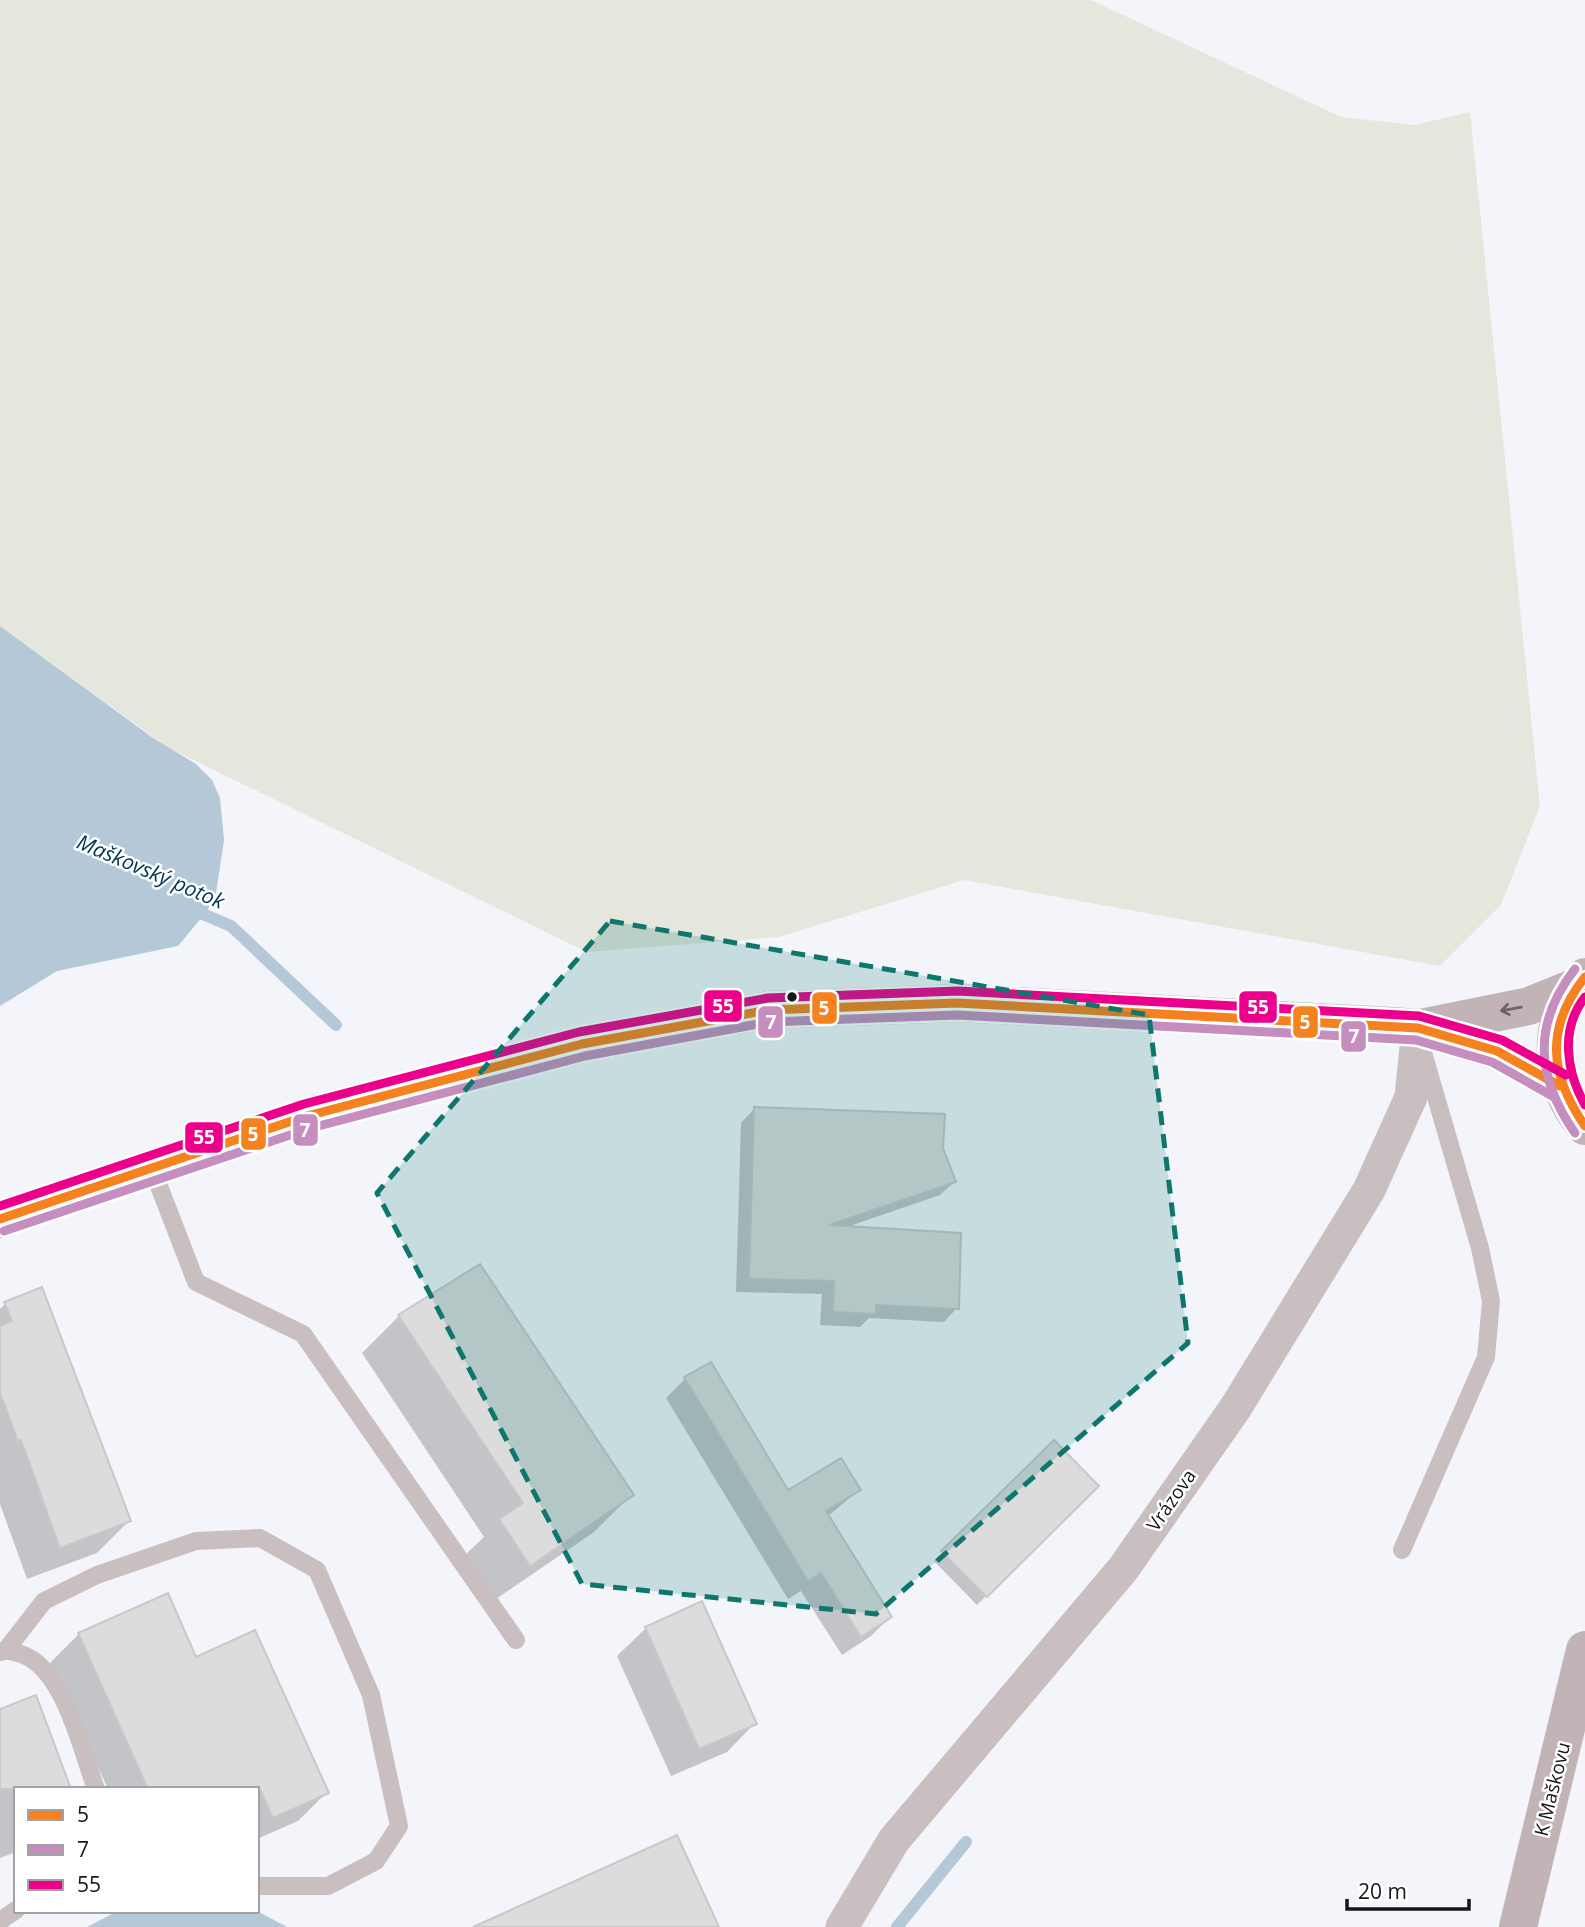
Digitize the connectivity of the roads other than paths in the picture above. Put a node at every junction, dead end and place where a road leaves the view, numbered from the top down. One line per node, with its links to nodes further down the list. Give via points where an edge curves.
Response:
1 (1580, 982): 2 (street, one-way to 2, via 1529,1006); 3 (street, via 1560,1018 1554,1052)
2 (1418, 1028): 3 (street, via 1497,1051); 5 (street, via 957,1003 768,1010 569,1047 307,1116); 7 (lane, via 1435,1102 1480,1248 1490,1301 1486,1357); 13 (street, Vrázova, via 1411,1097 1369,1191 1236,1407 1123,1569 894,1840)
3 (1560, 1086): 4 (street)
4 (1585, 1126)
5 (152, 1168): 6 (street); 8 (lane, via 196,1282 303,1334)
6 (0, 1219)
7 (1402, 1550)
8 (516, 1640)
9 (1585, 1650): 14 (street, K Maškovu)
10 (3, 1651): 11 (lane, via 34,1658 57,1683); 12 (lane, via 44,1601 97,1575 196,1541 260,1538 317,1570 371,1695 399,1826 376,1861 328,1886)
11 (95, 1787)
12 (259, 1886)
13 (842, 1927)
14 (1518, 1927)

